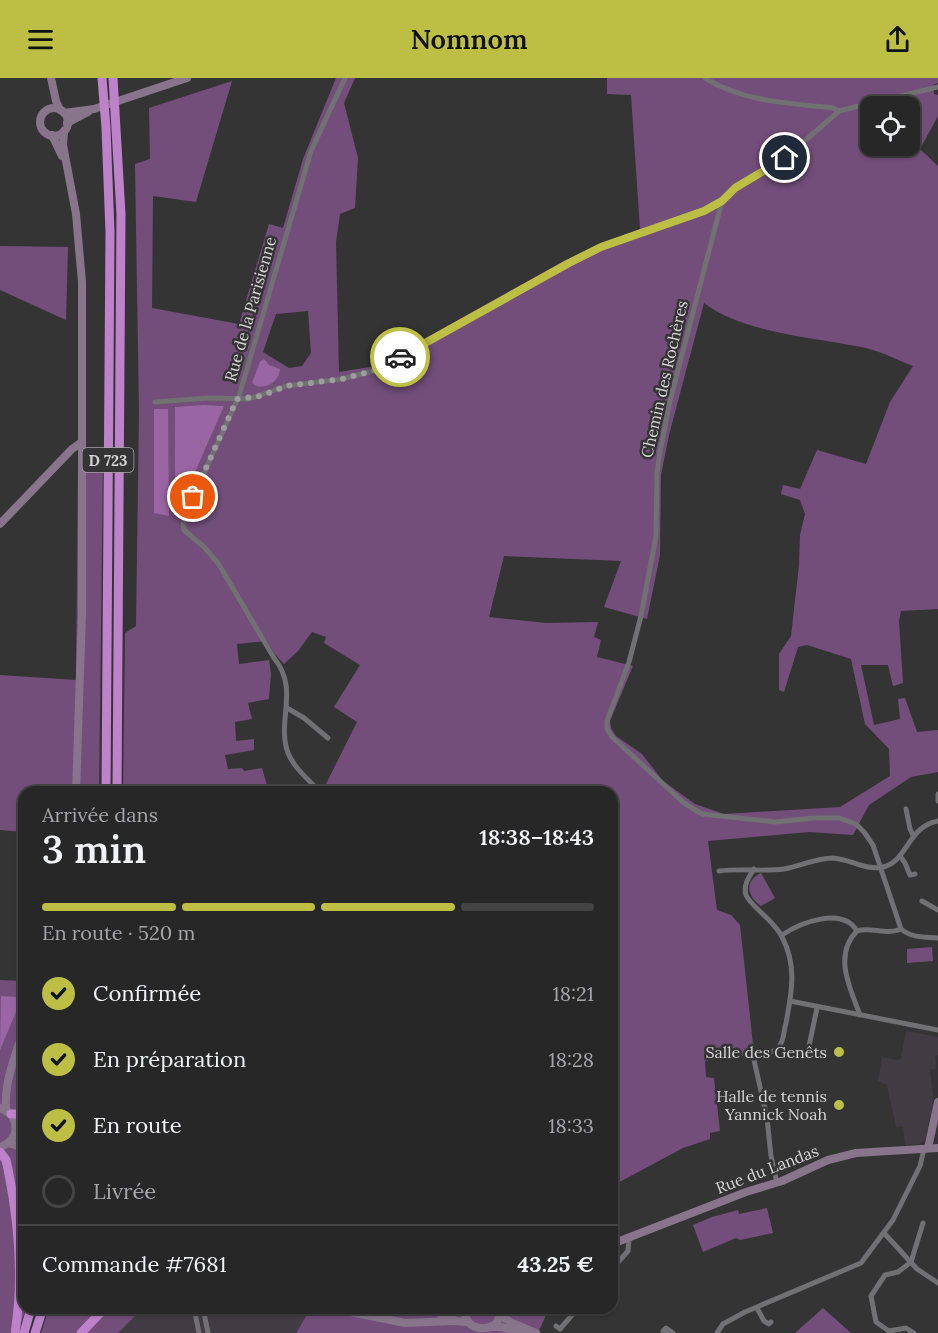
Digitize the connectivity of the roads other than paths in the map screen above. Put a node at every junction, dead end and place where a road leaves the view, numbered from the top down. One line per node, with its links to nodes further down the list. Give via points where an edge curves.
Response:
1 (51, 78): 9 (street); 10 (street)
2 (102, 78): 25 (highway, D 723, via 110,232)
3 (113, 78): 26 (highway, D 723, via 121,246)
4 (187, 78): 8 (street)
5 (345, 78): 16 (street, Rue de la Parisienne, via 311,151)
6 (705, 78): 11 (street, via 754,99)
7 (938, 87): 11 (street)
8 (94, 109): 10 (street); 12 (street)
9 (46, 110): 10 (street); 13 (street, via 40,123)
10 (62, 111): 12 (street)
11 (839, 111): 15 (street, via 785,158 735,188)
12 (66, 127): 13 (street); 14 (street, via 63,145)
13 (52, 135): 14 (street)
14 (67, 168): 18 (street, via 82,282)
15 (722, 201): 16 (street, via 590,252 373,371); 34 (street, Chemin des Rochères, via 660,452 656,536 642,616 607,729 693,809 708,815 775,822 814,818 851,821 869,838)
16 (237, 399): 17 (street); 22 (street, Rue de la Parisienne, via 183,524 184,530 212,555 282,668 287,682)
17 (155, 402)
18 (82, 442): 19 (street); 20 (street)
19 (82, 453): 20 (street); 24 (street)
20 (60, 463): 21 (street)
21 (0, 524)
22 (287, 708): 23 (street); 27 (street, via 288,752)
23 (328, 738)
24 (76, 786)
25 (106, 786)
26 (117, 786)
27 (314, 786)
28 (938, 794): 29 (street)
29 (938, 801)
30 (906, 809): 32 (street)
31 (938, 821): 32 (street)
32 (913, 835): 33 (street)
33 (900, 856): 34 (street); 37 (street, via 909,875)
34 (880, 868): 35 (street, via 828,858 784,869); 40 (street)
35 (754, 869): 36 (street); 42 (street, via 746,885 748,898)
36 (719, 871)
37 (915, 874)
38 (922, 901): 39 (street)
39 (938, 910)
40 (901, 929): 41 (street); 43 (street, via 919,937)
41 (857, 930): 42 (street, via 845,921 821,919); 46 (street, via 844,963 846,980)
42 (782, 935): 44 (street, via 793,971)
43 (938, 938)
44 (790, 1002): 45 (street); 62 (street, via 781,1044 754,1060)
45 (817, 1008): 46 (street); 49 (street)
46 (860, 1015): 47 (street)
47 (938, 1030)
48 (18, 1047): 50 (street)
49 (808, 1051)
50 (9, 1073): 51 (street); 53 (street)
51 (0, 1089)
52 (938, 1102): 59 (street)
53 (6, 1111): 54 (street)
54 (16, 1128): 55 (street); 56 (street)
55 (18, 1130)
56 (9, 1143): 57 (street); 58 (street)
57 (18, 1146)
58 (0, 1147)
59 (926, 1148): 60 (street, Rue du Landas); 62 (street, Rue du Landas, via 844,1155); 65 (street)
60 (938, 1148)
61 (0, 1152): 64 (highway, via 6,1160)
62 (777, 1183): 66 (street, Rue du Landas)
63 (923, 1223): 69 (street)
64 (18, 1224)
65 (885, 1234): 69 (street); 72 (street, via 861,1263)
66 (629, 1239): 67 (street, Rue du Landas); 68 (street, via 628,1251)
67 (618, 1242)
68 (618, 1262)
69 (910, 1262): 70 (street); 99 (street, via 898,1272 885,1275 871,1296 876,1322 889,1331 906,1328)
70 (938, 1282)
71 (18, 1306): 88 (highway)
72 (757, 1308): 84 (street, via 764,1321); 98 (street, via 723,1324)
73 (30, 1314): 89 (highway)
74 (41, 1314): 90 (highway)
75 (99, 1314): 91 (highway)
76 (195, 1314): 92 (street)
77 (204, 1314): 93 (street)
78 (361, 1314): 83 (street, via 405,1323)
79 (453, 1314): 83 (street)
80 (498, 1314): 87 (street)
81 (503, 1314): 95 (street, via 512,1323)
82 (573, 1314): 85 (street, via 560,1329)
83 (437, 1321): 86 (street)
84 (771, 1322)
85 (556, 1326)
86 (472, 1328): 87 (street)
87 (488, 1330): 94 (street, via 502,1327)
88 (15, 1333)
89 (24, 1333)
90 (35, 1333)
91 (81, 1333)
92 (199, 1333)
93 (208, 1333)
94 (521, 1333)
95 (536, 1333)
96 (666, 1333): 97 (street, via 666,1328)
97 (673, 1333)
98 (717, 1333)
99 (914, 1333)

